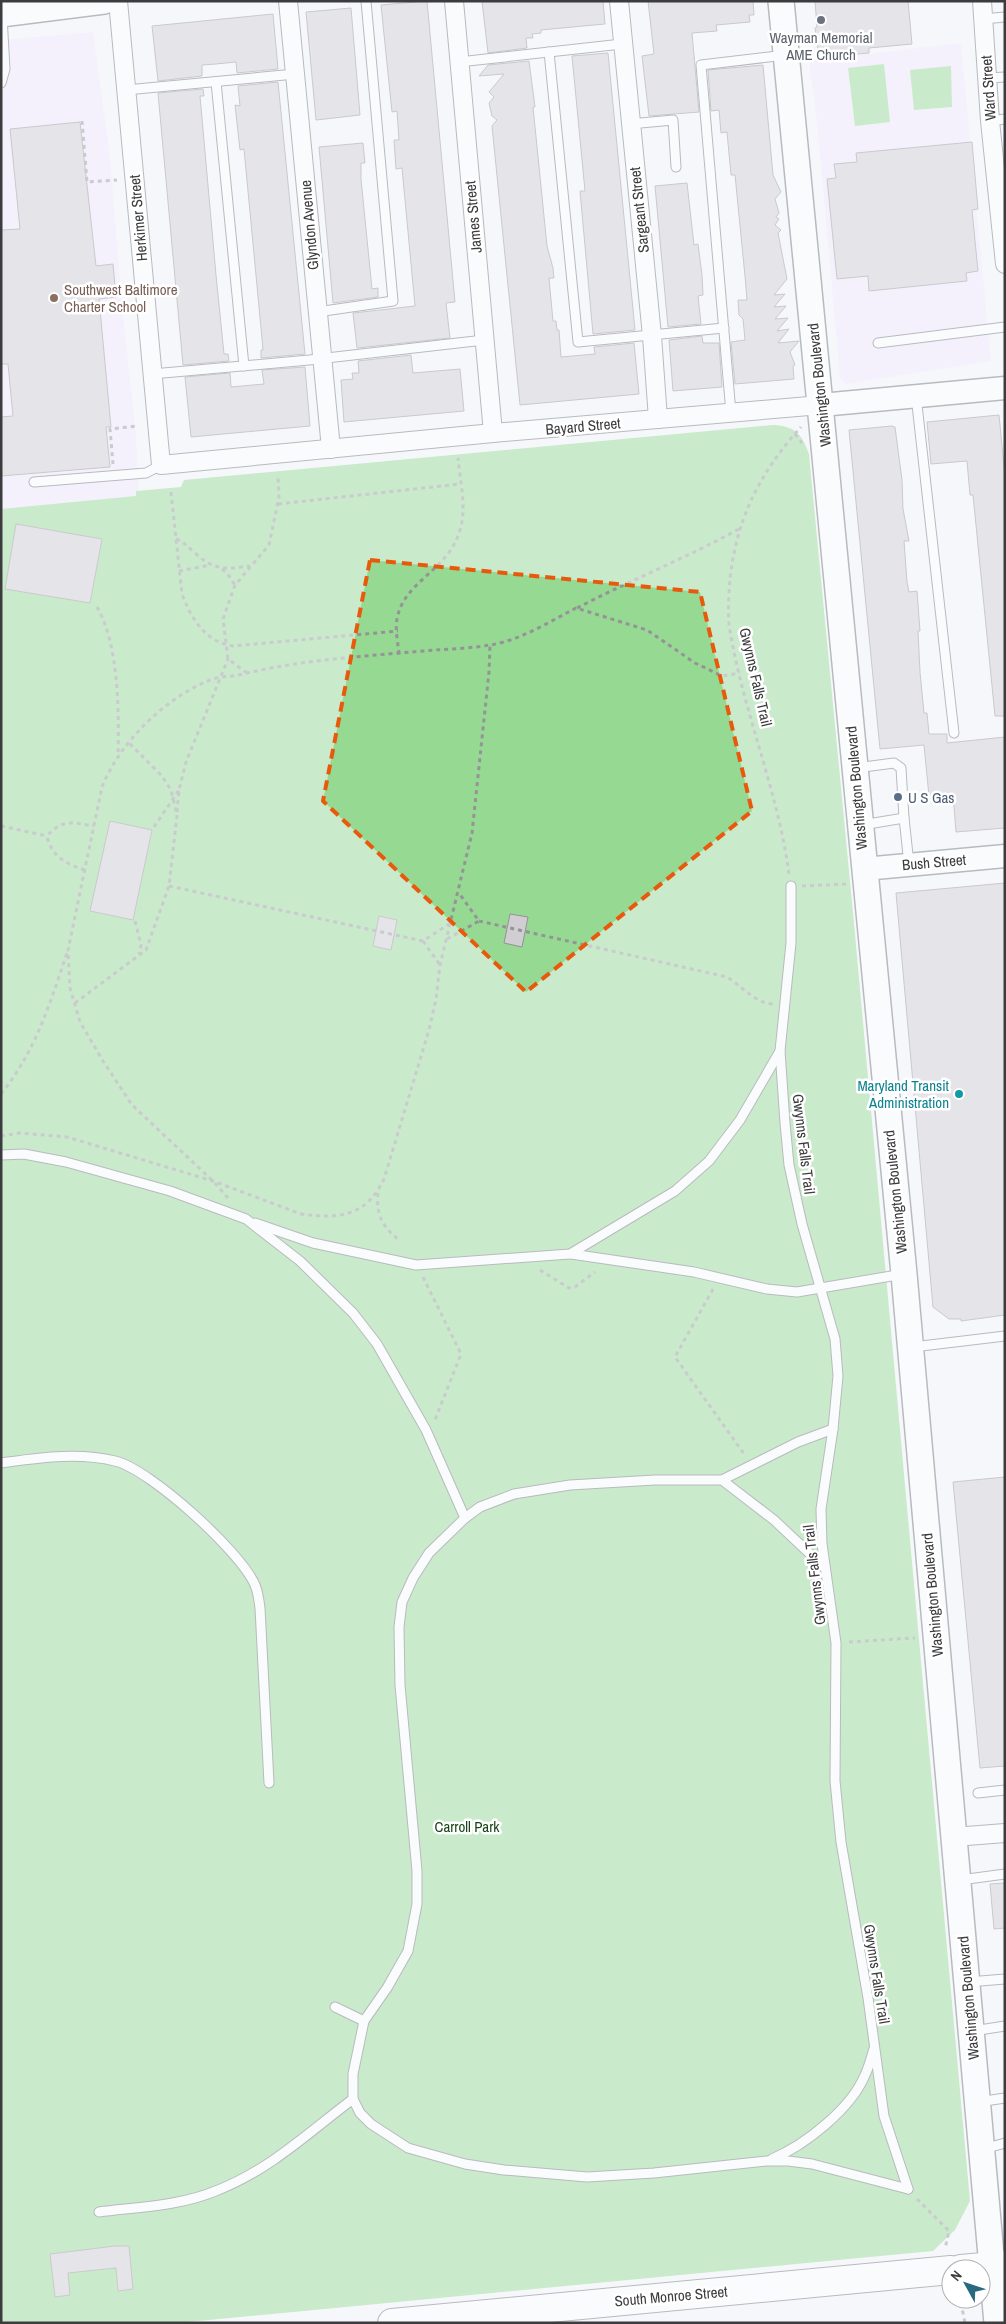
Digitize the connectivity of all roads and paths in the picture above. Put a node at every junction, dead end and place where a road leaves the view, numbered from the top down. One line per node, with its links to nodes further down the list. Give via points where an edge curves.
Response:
1 (104, 1): 9 (main road)
2 (118, 1): 20 (street, Herkimer Street)
3 (288, 1): 15 (street, Glyndon Avenue)
4 (366, 1): 27 (lane, via 393,301)
5 (454, 1): 14 (street, James Street)
6 (618, 1): 11 (street, Sargeant Street)
7 (781, 1): 13 (main road, Washington Boulevard)
8 (982, 10): 10 (lane); 17 (street, Ward Street)
9 (2, 14): 19 (lane, via 5,70)
10 (1005, 17)
11 (622, 44): 12 (lane); 23 (street, Sargeant Street)
12 (549, 52): 14 (lane); 30 (lane, via 578,342)
13 (786, 55): 29 (lane, via 701,65); 38 (main road, Washington Boulevard)
14 (459, 62): 31 (street, James Street)
15 (295, 74): 18 (lane); 27 (street, Glyndon Avenue)
16 (1005, 77): 17 (lane)
17 (987, 78): 21 (street, Ward Street)
18 (216, 82): 20 (lane); 34 (lane)
19 (1, 83)
20 (126, 90): 35 (street, Herkimer Street)
21 (997, 120): 26 (street, Ward Street)
22 (82, 121): 25 (path, via 87,182)
23 (630, 124): 24 (lane, via 673,120); 30 (street, Sargeant Street)
24 (676, 167)
25 (117, 180)
26 (1005, 264)
27 (317, 312): 33 (street, Glyndon Avenue)
28 (1005, 327): 32 (lane)
29 (724, 328): 30 (lane); 39 (lane)
30 (652, 336): 40 (street, Sargeant Street)
31 (484, 340): 33 (lane); 42 (street, James Street)
32 (878, 343)
33 (322, 359): 34 (lane); 43 (street, Glyndon Avenue)
34 (244, 366): 35 (lane)
35 (152, 374): 47 (street, Herkimer Street)
36 (1005, 388): 37 (street, Bayard Street)
37 (916, 396): 38 (street, Bayard Street); 70 (lane)
38 (821, 405): 39 (street, Bayard Street); 73 (main road, Washington Boulevard)
39 (731, 413): 40 (street, Bayard Street)
40 (658, 419): 42 (street, Bayard Street)
41 (137, 426): 46 (path, via 110,429)
42 (493, 433): 43 (street, Bayard Street)
43 (331, 449): 47 (street, Bayard Street)
44 (781, 452): 53 (path, Gwynns Falls Trail, via 768,467)
45 (458, 458): 50 (path)
46 (113, 464)
47 (161, 465): 49 (lane, via 146,473)
48 (278, 475): 52 (path)
49 (34, 482)
50 (460, 484): 52 (path); 62 (path, via 463,516 454,546 439,567 407,594 397,620)
51 (171, 492): 54 (path)
52 (278, 504): 56 (path, via 269,545)
53 (739, 529): 61 (path); 68 (path, Gwynns Falls Trail, via 729,595 730,630)
54 (176, 539): 55 (path); 58 (path)
55 (210, 565): 57 (path); 58 (path)
56 (251, 566): 57 (path); 59 (path)
57 (222, 569): 59 (path)
58 (179, 571): 63 (path, via 188,610 209,636)
59 (235, 585): 63 (path, via 223,619)
60 (97, 607): 72 (path, via 109,640 118,696)
61 (576, 608): 64 (path, via 527,633); 68 (path, via 647,630 695,663 722,676)
62 (398, 631): 63 (path); 65 (path)
63 (225, 645): 66 (path)
64 (490, 645): 65 (path); 89 (path, via 472,833)
65 (399, 654): 67 (path, via 282,665)
66 (228, 659): 67 (path); 69 (path)
67 (248, 673): 69 (path)
68 (740, 673): 88 (path, Gwynns Falls Trail, via 777,810)
69 (221, 678): 71 (path, via 191,688); 74 (path, via 186,762)
70 (954, 733)
71 (128, 742): 72 (path); 75 (path, via 162,776)
72 (118, 756): 80 (path, via 102,786)
73 (854, 768): 77 (lane, via 894,763 901,768); 78 (main road, Washington Boulevard)
74 (179, 790): 75 (path); 76 (path)
75 (173, 799): 76 (path); 81 (path)
76 (177, 815): 87 (path)
77 (904, 818): 78 (lane); 84 (lane)
78 (860, 825): 85 (main road, Washington Boulevard)
79 (1, 826): 82 (path)
80 (94, 826): 82 (path, via 62,823); 86 (path)
81 (154, 827)
82 (47, 836): 86 (path, via 58,857)
83 (1005, 856): 84 (street, Bush Street)
84 (909, 865): 85 (street, Bush Street)
85 (864, 869): 88 (path, via 847,884); 111 (main road, Washington Boulevard)
86 (84, 870): 95 (path)
87 (169, 886): 94 (path); 96 (path, via 149,944)
88 (791, 886): 99 (lane, Gwynns Falls Trail, via 791,943)
89 (459, 892): 91 (path); 92 (path)
90 (135, 921): 96 (path, via 141,945)
91 (452, 922): 93 (path); 94 (path)
92 (479, 922): 93 (path); 99 (path, via 721,975 763,1003)
93 (447, 939): 97 (path)
94 (423, 941): 97 (path)
95 (68, 950): 98 (path, via 70,988); 101 (path, via 42,1027 18,1073)
96 (136, 958): 98 (path)
97 (440, 966): 105 (path, via 429,1030)
98 (75, 1003): 104 (path, via 80,1022 132,1105)
99 (784, 1004): 100 (lane, Gwynns Falls Trail)
100 (780, 1051): 108 (lane, via 740,1120 709,1161 675,1191); 114 (lane, Gwynns Falls Trail, via 789,1165 802,1224)
101 (1, 1094)
102 (1, 1136): 104 (path, via 67,1137)
103 (1, 1156): 106 (lane, via 24,1154 66,1162 170,1191)
104 (213, 1181): 105 (path, via 292,1211 316,1216 348,1215 371,1201); 106 (path)
105 (378, 1192): 107 (path, via 378,1217)
106 (246, 1219): 109 (lane, via 313,1243 416,1264); 122 (lane, via 300,1261 353,1313 377,1344 426,1430)
107 (399, 1240)
108 (570, 1254): 109 (lane); 110 (lane)
109 (523, 1258): 110 (path, via 569,1288 575,1287)
110 (611, 1259): 113 (lane)
111 (904, 1274): 114 (lane); 116 (main road, Washington Boulevard)
112 (422, 1277): 117 (path, via 461,1354)
113 (720, 1278): 114 (lane, via 766,1289 797,1292); 120 (path, via 675,1356)
114 (822, 1289): 118 (lane, Gwynns Falls Trail, via 835,1340 838,1376)
115 (1005, 1336): 116 (lane)
116 (910, 1348): 130 (main road, Washington Boulevard)
117 (434, 1420)
118 (833, 1429): 120 (lane, via 798,1442); 123 (lane, Gwynns Falls Trail, via 821,1509)
119 (1, 1463): 126 (lane, via 48,1457 117,1461 156,1483 240,1562 255,1585 260,1608)
120 (752, 1466): 121 (lane)
121 (722, 1480): 122 (lane, via 570,1485 514,1494 480,1507); 123 (lane, via 774,1520)
122 (465, 1518): 136 (lane, via 429,1553 402,1602 400,1685 417,1871 417,1904 408,1951)
123 (825, 1568): 125 (lane, Gwynns Falls Trail)
124 (916, 1638): 125 (path)
125 (836, 1642): 139 (lane, Gwynns Falls Trail, via 835,1781 841,1842)
126 (269, 1783)
127 (1005, 1790): 128 (lane)
128 (978, 1793)
129 (1005, 1833): 130 (street)
130 (954, 1837): 132 (main road, Washington Boulevard)
131 (1005, 1874): 132 (lane)
132 (958, 1881): 134 (main road, Washington Boulevard)
133 (1005, 1978): 134 (lane)
134 (967, 1982): 138 (main road, Washington Boulevard)
135 (335, 2007): 136 (lane)
136 (364, 2022): 141 (lane, via 353,2074)
137 (1005, 2026): 138 (lane)
138 (972, 2031): 142 (main road, Washington Boulevard)
139 (874, 2047): 144 (lane, via 861,2083 840,2109 793,2149); 145 (lane, Gwynns Falls Trail, via 884,2116)
140 (1005, 2098): 142 (lane)
141 (353, 2099): 144 (lane, via 371,2124 408,2148 465,2164 504,2170 586,2176 654,2173); 146 (lane, via 295,2146 250,2176 217,2191 179,2202)
142 (978, 2102): 143 (main road, Washington Boulevard)
143 (993, 2146): 148 (main road, Washington Boulevard)
144 (767, 2161): 145 (lane, via 812,2164)
145 (908, 2189): 147 (path, via 949,2231)
146 (99, 2212)
147 (948, 2257): 150 (main road, South Monroe Street)
148 (999, 2265): 152 (main road, Washington Boulevard)
149 (962, 2309): 151 (path)
150 (392, 2323)
151 (965, 2323)
152 (997, 2323)

